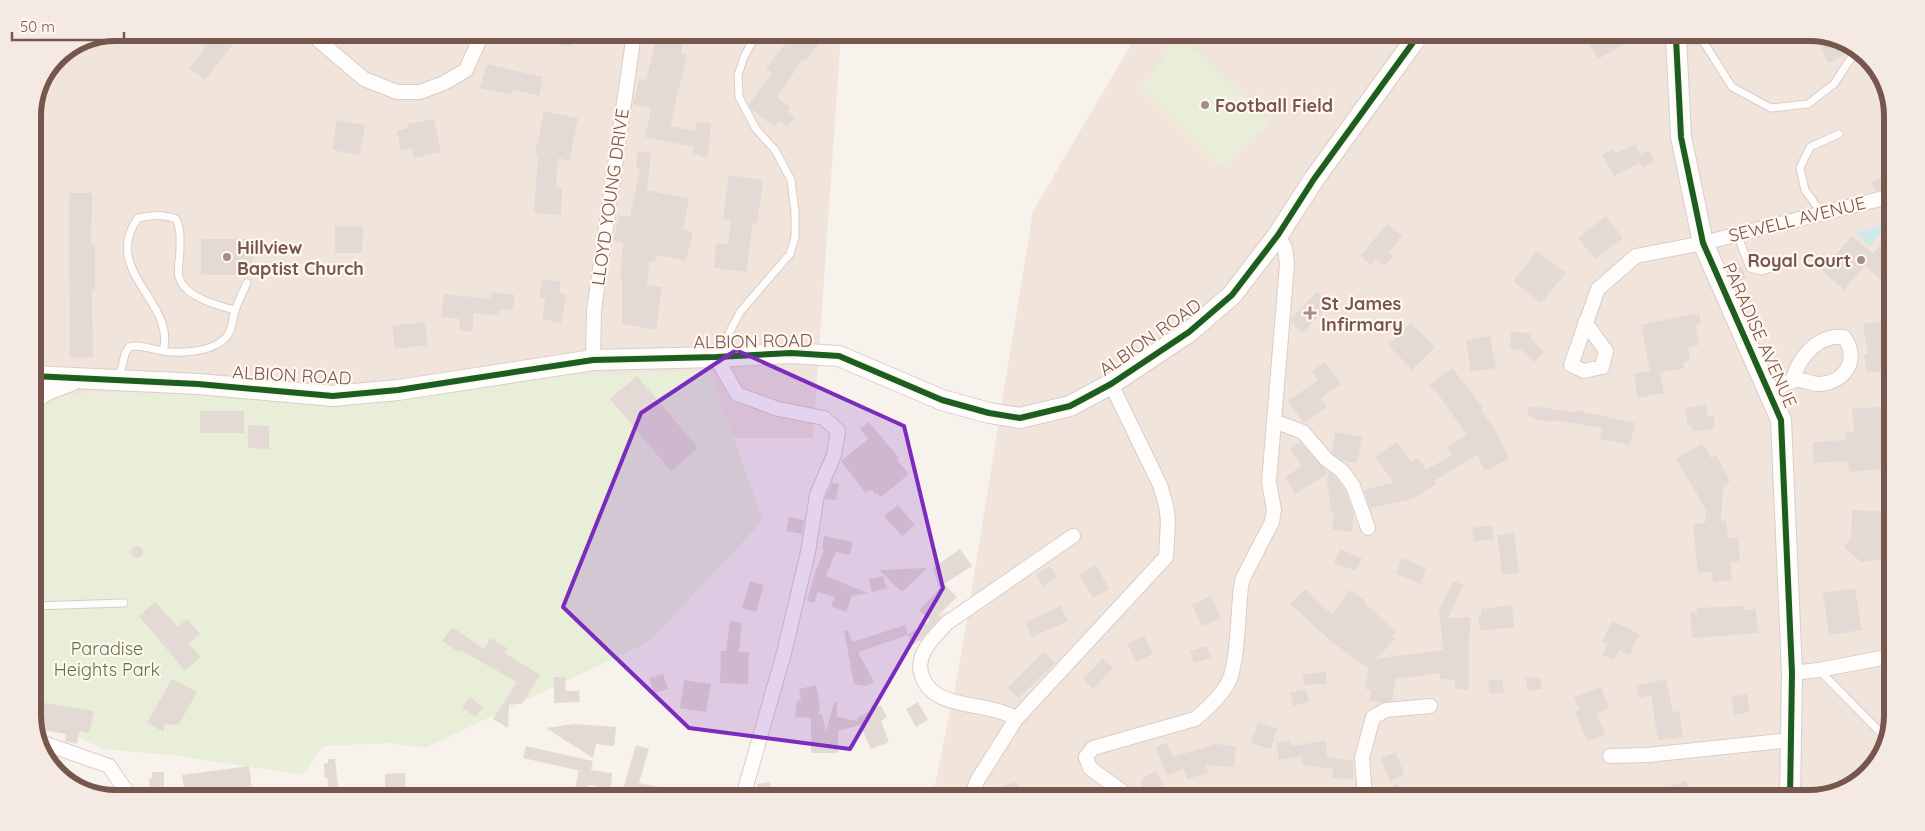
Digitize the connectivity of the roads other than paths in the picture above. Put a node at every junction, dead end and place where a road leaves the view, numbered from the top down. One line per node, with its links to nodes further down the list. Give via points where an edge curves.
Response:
1 (319, 41): 2 (street, via 364,79 397,92 420,92 444,84 466,70)
2 (479, 41)
3 (633, 41): 21 (street, LLOYD YOUNG DRIVE, via 594,310)
4 (753, 41): 20 (lane, via 738,75 738,97 756,129 775,150 791,180 795,237 790,254 740,312)
5 (1414, 41): 13 (street, ALBION ROAD, via 1314,179)
6 (1677, 41): 14 (street, PARADISE AVENUE, via 1681,137)
7 (1707, 41): 8 (lane, via 1732,87 1771,108 1808,104 1834,84)
8 (1851, 58)
9 (1839, 134): 11 (lane, via 1810,147 1800,168 1805,190)
10 (1884, 198): 11 (street, SEWELL AVENUE)
11 (1821, 212): 12 (street, SEWELL AVENUE)
12 (1737, 234): 14 (street, SEWELL AVENUE); 15 (lane, via 1750,268 1762,271)
13 (1278, 235): 26 (street, ALBION ROAD, via 1232,295 1189,332); 29 (street, via 1285,248 1287,264)
14 (1703, 243): 18 (street, SEWELL AVENUE, via 1636,256 1598,289); 28 (street, PARADISE AVENUE)
15 (1783, 264)
16 (247, 283): 17 (lane)
17 (235, 310): 19 (lane, via 232,328 221,342 191,353); 19 (lane, via 198,298 184,285 179,277 180,228 176,219 152,214 138,218 127,238 128,256 134,275 163,325 166,340)
18 (1585, 322)
19 (163, 351): 24 (lane, via 136,345 129,347)
20 (716, 358): 21 (street, ALBION ROAD); 26 (street, ALBION ROAD, via 791,353 839,356 942,400 1020,418 1070,406); 44 (street, via 737,394 778,409 824,418 838,431 834,455 817,495 808,552 784,653)
21 (593, 360): 24 (street, ALBION ROAD, via 398,390 333,396 198,384)
22 (41, 376): 23 (street, ALBION ROAD)
23 (78, 378): 24 (street, ALBION ROAD); 27 (street)
24 (118, 381)
25 (1791, 382): 28 (street)
26 (1111, 384): 38 (street, via 1160,485 1168,521 1166,557)
27 (41, 394)
28 (1770, 394): 36 (street, PARADISE AVENUE, via 1781,420)
29 (1274, 420): 30 (street, via 1303,432 1326,459 1342,471 1353,486); 46 (street, via 1268,482 1274,510 1272,522 1241,587 1234,667 1229,682 1195,719 1093,748 1086,756 1090,768)
30 (1368, 528)
31 (1073, 536): 38 (street, via 948,623 932,638 923,654 921,675 926,686 936,695 956,703 1000,710)
32 (124, 603): 33 (lane)
33 (41, 606)
34 (1884, 658): 35 (street)
35 (1820, 670): 36 (street); 39 (lane)
36 (1792, 674): 40 (street, PARADISE AVENUE)
37 (1430, 706): 47 (street, via 1386,710 1373,717 1362,758)
38 (1016, 719): 45 (street)
39 (1881, 733)
40 (1791, 740): 42 (street); 48 (street, PARADISE AVENUE)
41 (47, 744): 43 (street, via 109,766)
42 (1610, 756)
43 (126, 790)
44 (746, 790)
45 (974, 790)
46 (1120, 790)
47 (1364, 790)
48 (1790, 790)

